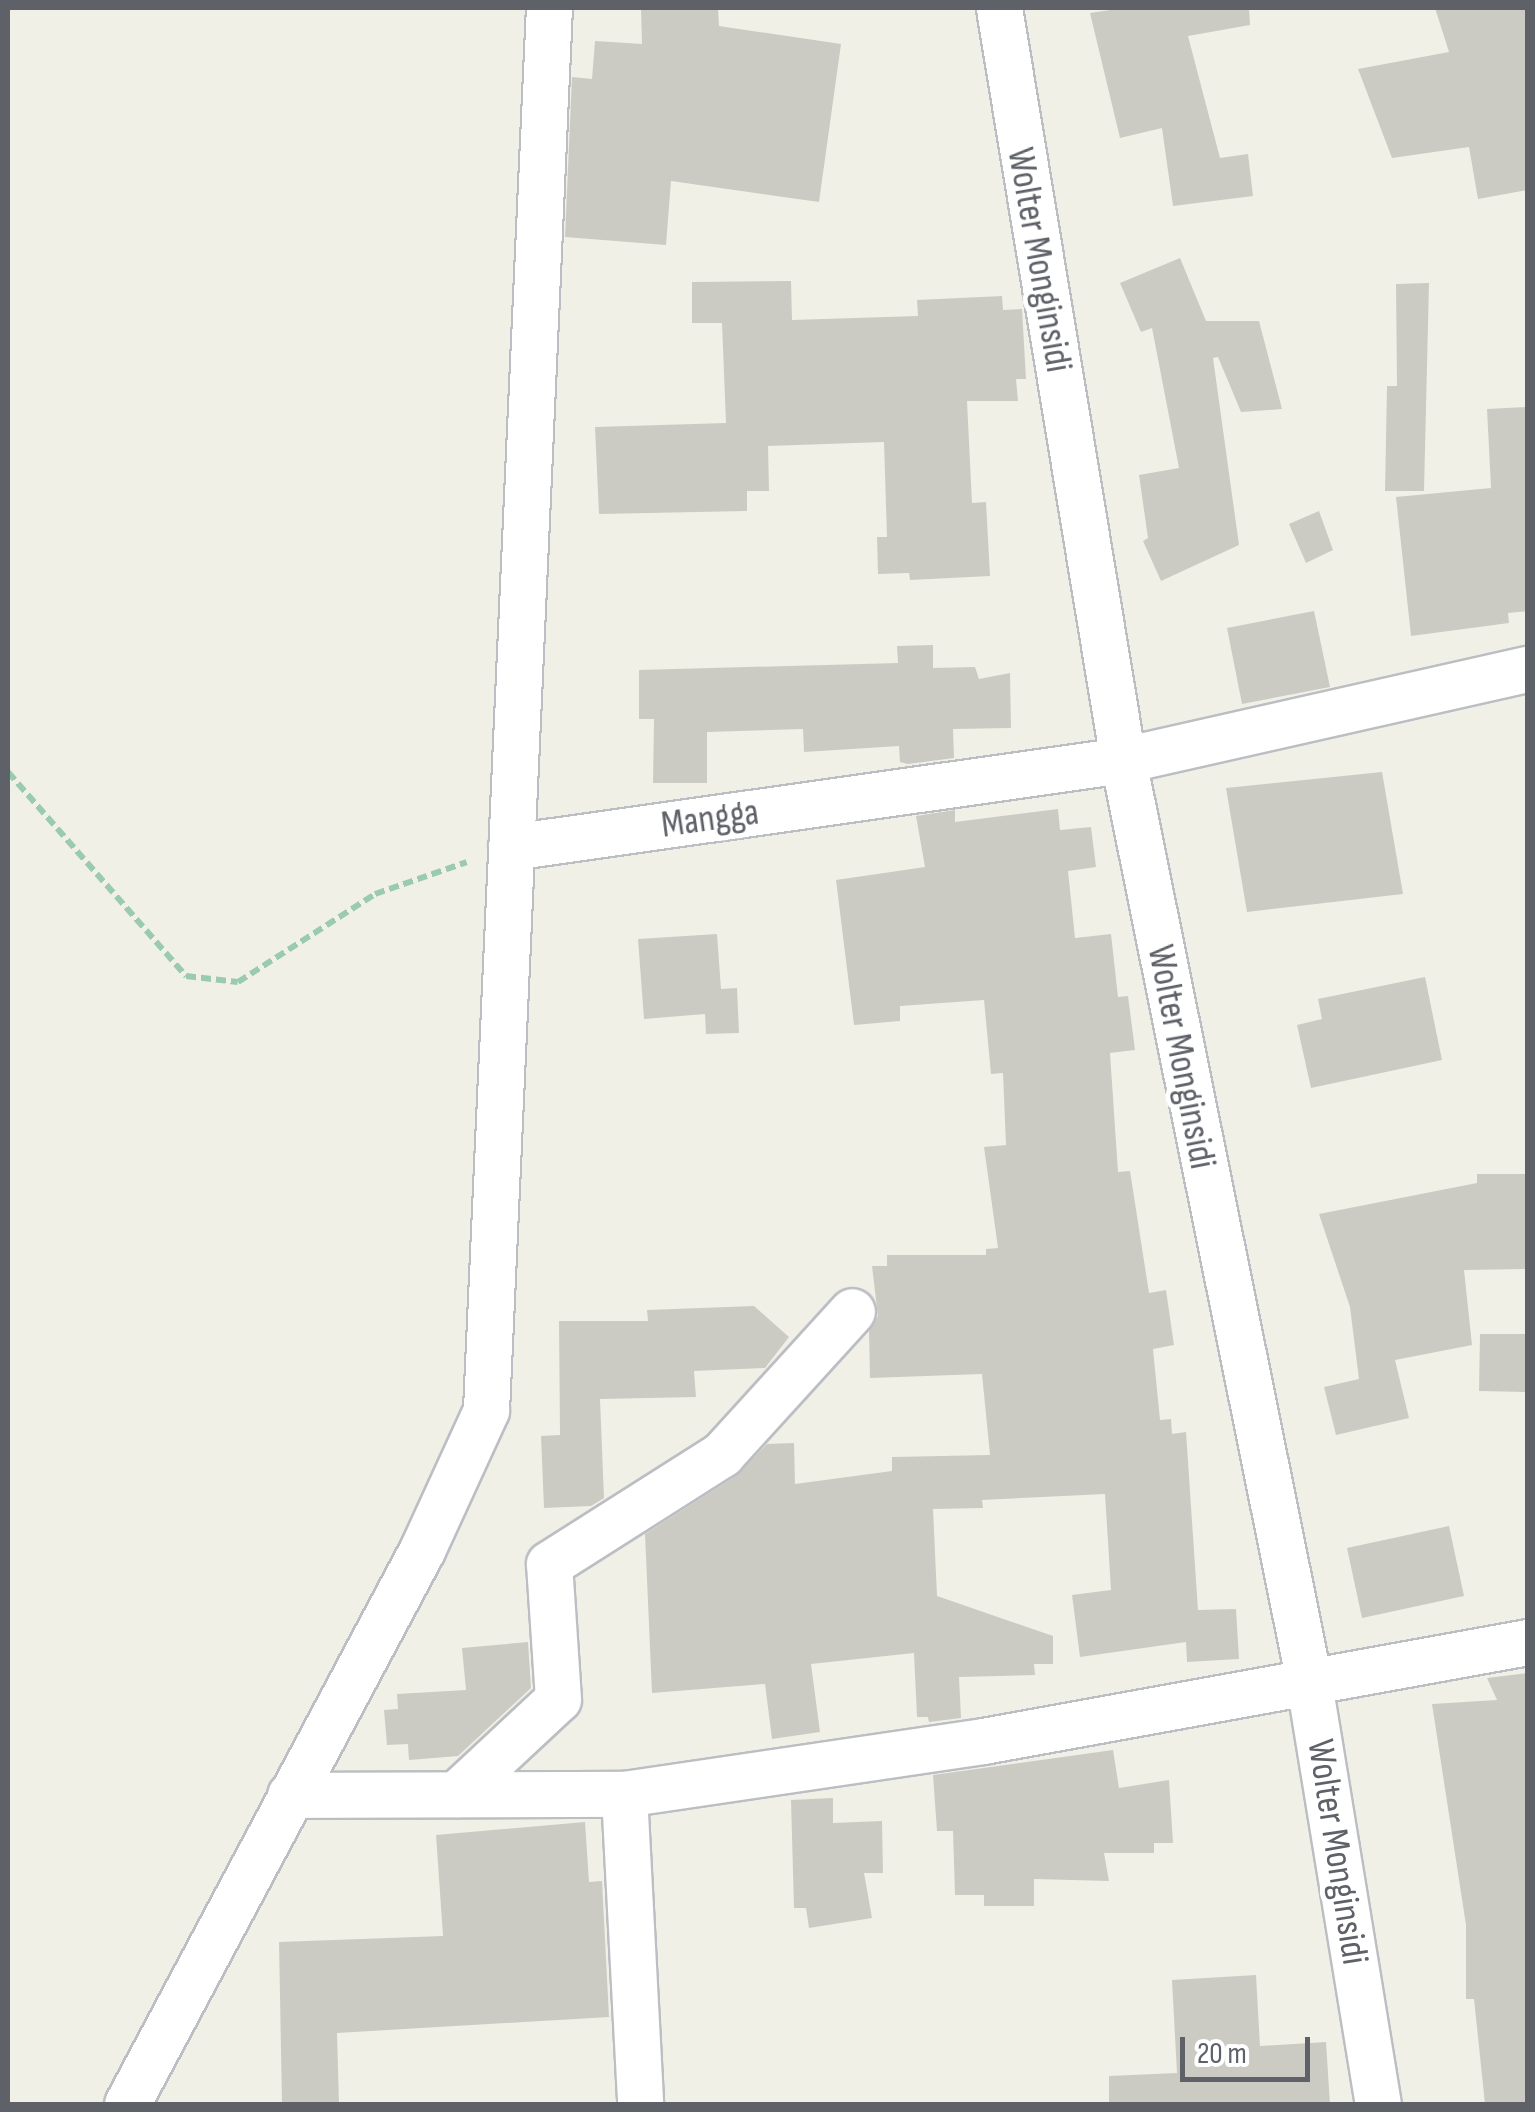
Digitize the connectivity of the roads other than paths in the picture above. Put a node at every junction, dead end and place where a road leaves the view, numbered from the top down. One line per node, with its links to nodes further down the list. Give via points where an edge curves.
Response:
1 (549, 8): 5 (street)
2 (999, 8): 4 (street, Wolter Monginsidi)
3 (1528, 669): 4 (street, Mangga)
4 (1123, 760): 5 (street, Mangga); 8 (street, Wolter Monginsidi)
5 (511, 847): 11 (street, via 486,1410 422,1550)
6 (852, 1312): 9 (street, via 722,1454 548,1564 558,1699)
7 (1528, 1642): 8 (street)
8 (1308, 1677): 10 (street, via 1120,1718); 14 (street, Wolter Monginsidi)
9 (456, 1794): 10 (street); 11 (street)
10 (624, 1794): 13 (street)
11 (290, 1795): 12 (street)
12 (126, 2104)
13 (640, 2104)
14 (1378, 2104)

